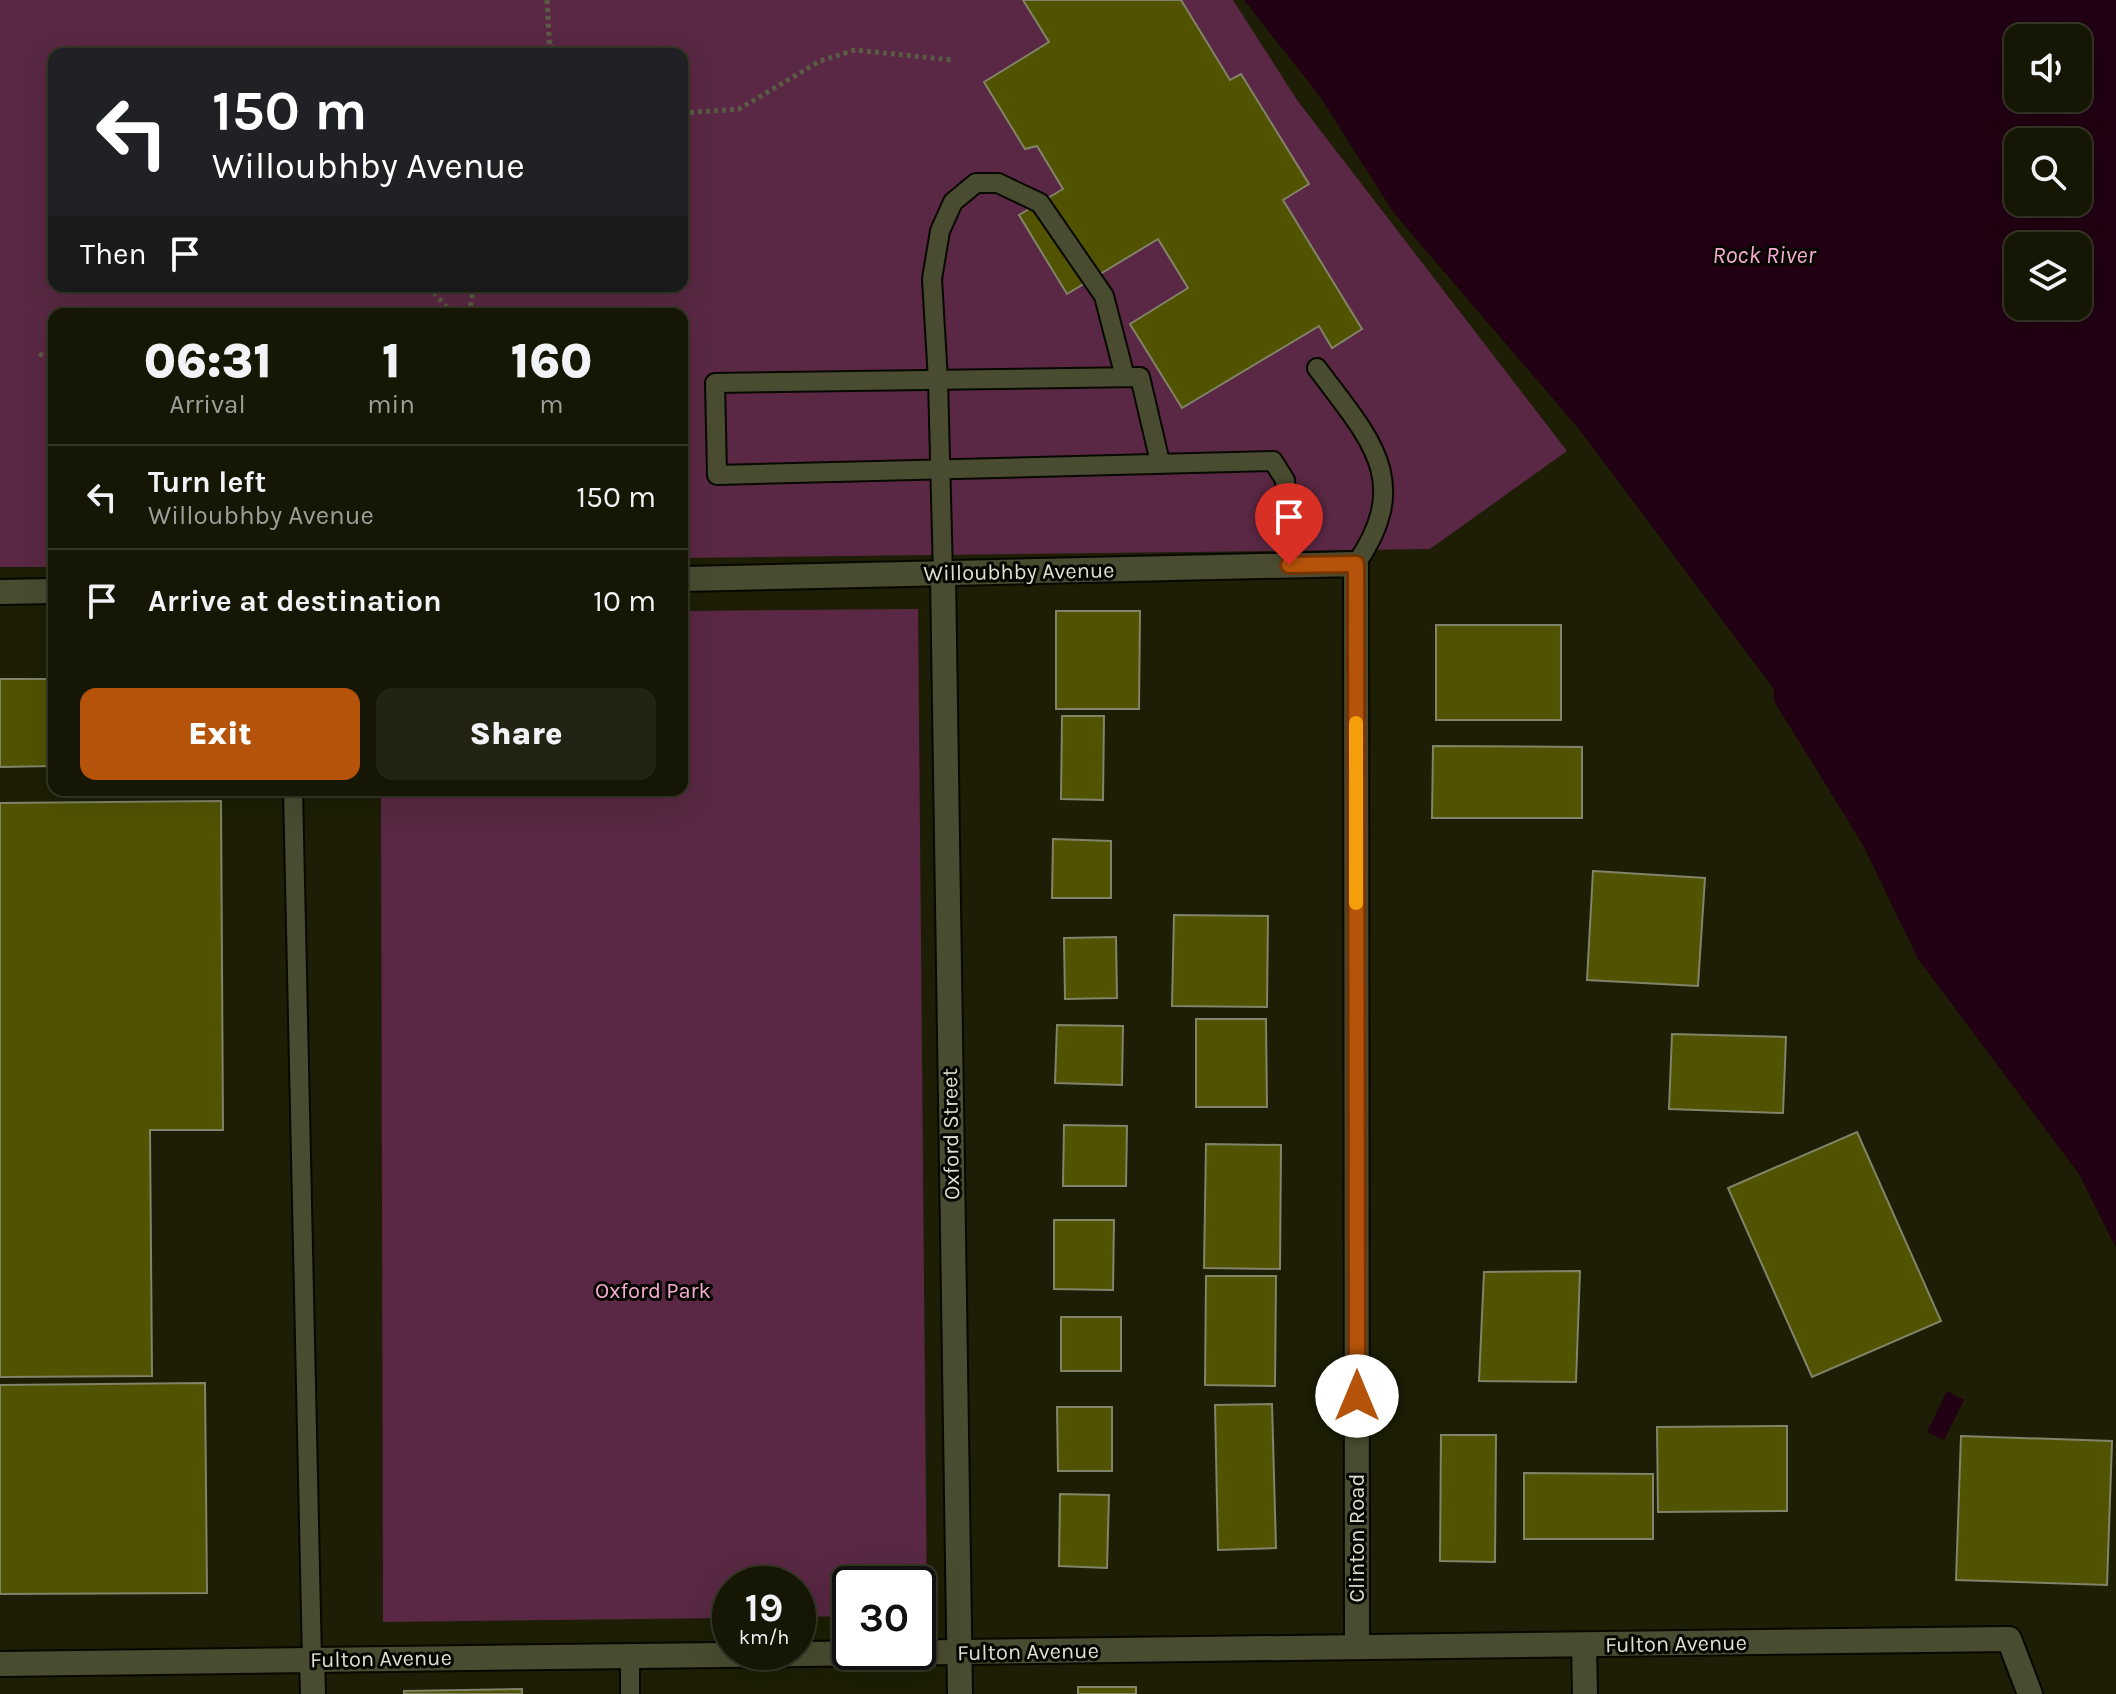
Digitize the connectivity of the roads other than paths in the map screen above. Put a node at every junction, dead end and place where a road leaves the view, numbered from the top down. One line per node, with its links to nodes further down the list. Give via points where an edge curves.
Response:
1 (1317, 368): 6 (lane, via 1360,426 1379,463 1386,500 1376,535)
2 (1125, 377): 3 (lane); 3 (lane, via 1104,296 1040,203 998,183 976,183 953,202 940,231 932,279); 4 (lane, via 1140,377)
3 (938, 380): 5 (lane); 5 (lane, via 715,383 717,475)
4 (1160, 462): 5 (lane); 7 (lane, via 1273,461 1285,480)
5 (941, 469): 8 (lane)
6 (1356, 564): 7 (street, Willoubhby Avenue); 14 (street, Clinton Road)
7 (1289, 565): 8 (street, Willoubhby Avenue)
8 (943, 574): 9 (street, Willoubhby Avenue); 15 (street, Oxford Street)
9 (688, 579)
10 (48, 591): 11 (street)
11 (0, 592)
12 (293, 796): 17 (lane)
13 (1584, 1645): 14 (street, Fulton Avenue); 22 (street); 23 (street, Fulton Avenue, via 2009,1639)
14 (1357, 1647): 15 (street, Fulton Avenue)
15 (959, 1652): 16 (street, Fulton Avenue); 21 (street, Oxford Street)
16 (630, 1656): 17 (street, Fulton Avenue); 20 (lane)
17 (312, 1660): 18 (street, Fulton Avenue); 19 (street)
18 (0, 1664)
19 (313, 1694)
20 (630, 1694)
21 (960, 1694)
22 (1585, 1694)
23 (2030, 1694)

